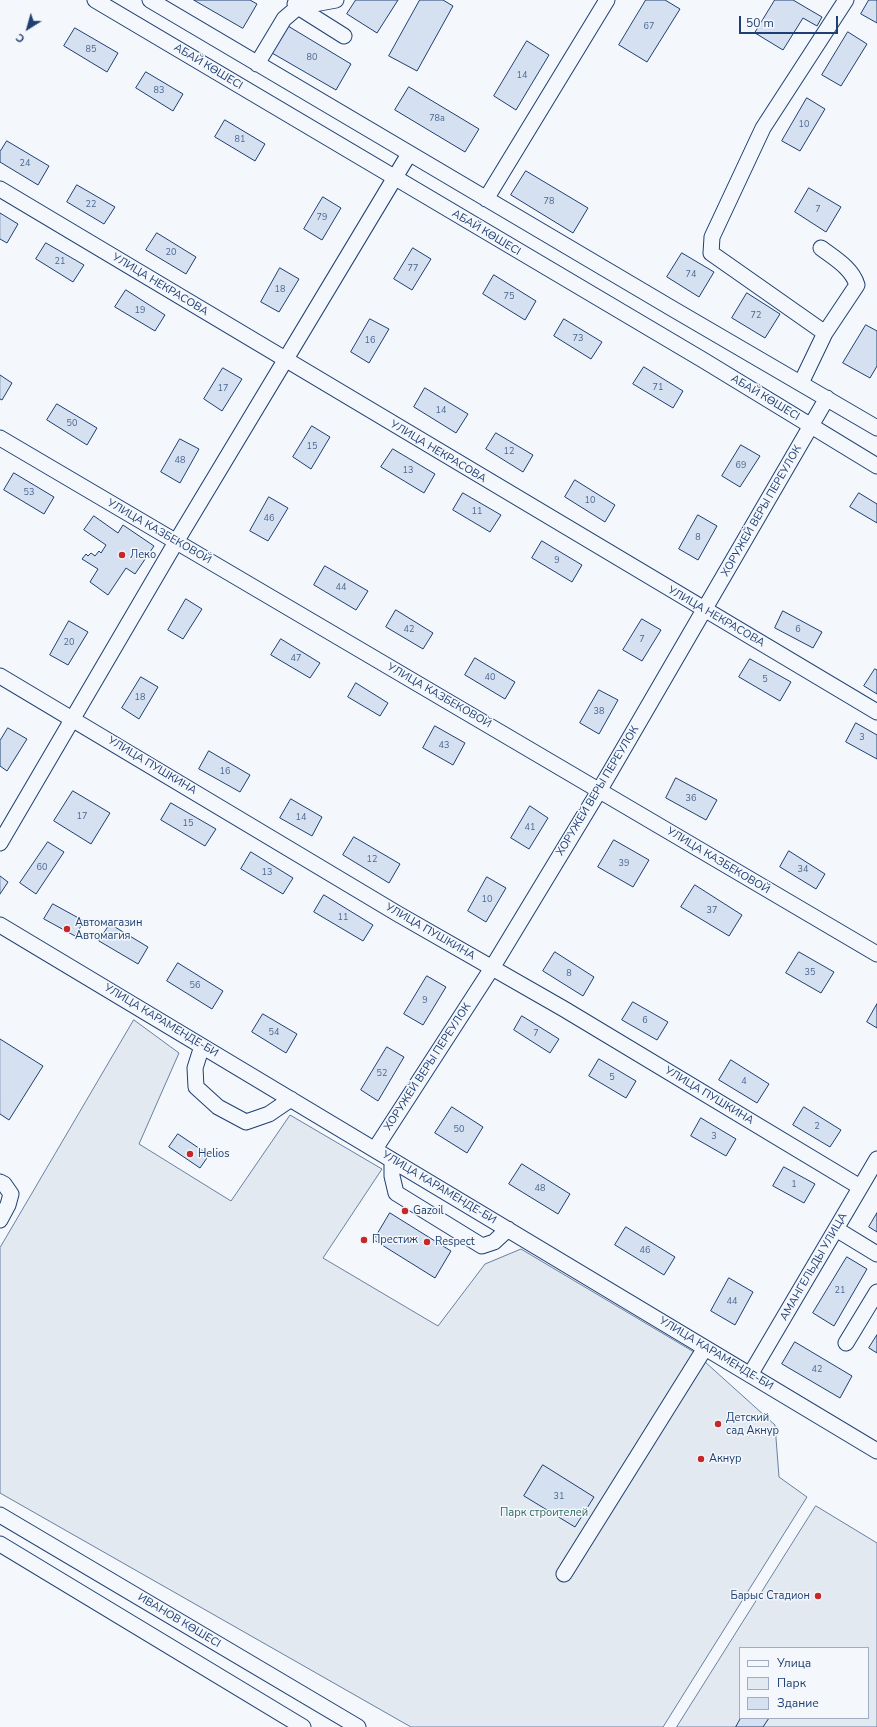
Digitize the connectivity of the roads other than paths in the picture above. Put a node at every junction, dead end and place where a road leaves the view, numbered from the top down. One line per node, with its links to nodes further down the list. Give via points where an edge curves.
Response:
1 (95, 0): 10 (street, АБАЙ КӨШЕСІ)
2 (150, 0): 8 (street)
3 (336, 0): 6 (street)
4 (607, 0): 12 (street)
5 (846, 0): 14 (street, via 763,128 712,237 711,245 711,253)
6 (295, 4): 7 (street); 8 (street)
7 (344, 36)
8 (257, 64): 9 (street)
9 (409, 154): 10 (street); 12 (street)
10 (395, 178): 15 (street); 18 (street, АБАЙ КӨШЕСІ)
11 (0, 189): 15 (street, УЛИЦА НЕКРАСОВА)
12 (486, 199): 16 (street)
13 (821, 248): 14 (street, via 846,268 857,285)
14 (825, 333): 16 (street)
15 (285, 360): 22 (street); 23 (street, УЛИЦА НЕКРАСОВА)
16 (800, 383): 17 (street)
17 (827, 398): 18 (street, ХОРУЖЕЙ ВЕРЫ ПЕРЕУЛОК); 19 (street)
18 (811, 426): 21 (street, АБАЙ КӨШЕСІ); 23 (street, ХОРУЖЕЙ ВЕРЫ ПЕРЕУЛОК)
19 (877, 428)
20 (0, 438): 22 (street, УЛИЦА КАЗБЕКОВОЙ)
21 (877, 466)
22 (176, 542): 26 (street); 27 (street, УЛИЦА КАЗБЕКОВОЙ)
23 (705, 611): 25 (street, УЛИЦА НЕКРАСОВА); 27 (street, ХОРУЖЕЙ ВЕРЫ ПЕРЕУЛОК)
24 (0, 676): 26 (street, УЛИЦА ПУШКИНА)
25 (877, 712)
26 (72, 719): 28 (street); 31 (street, УЛИЦА ПУШКИНА)
27 (599, 791): 30 (street, УЛИЦА КАЗБЕКОВОЙ); 31 (street, ХОРУЖЕЙ ВЕРЫ ПЕРЕУЛОК)
28 (0, 843)
29 (0, 925): 32 (street, УЛИЦА КАРАМЕНДЕ-БИ)
30 (877, 954)
31 (492, 968): 34 (street, ХОРУЖЕЙ ВЕРЫ ПЕРЕУЛОК); 38 (street, УЛИЦА ПУШКИНА)
32 (202, 1046): 33 (street, УЛИЦА КАРАМЕНДЕ-БИ); 33 (street, via 195,1068 196,1087 218,1107 246,1122 269,1114)
33 (291, 1099): 34 (street, УЛИЦА КАРАМЕНДЕ-БИ)
34 (375, 1150): 36 (street, УЛИЦА КАРАМЕНДЕ-БИ)
35 (877, 1159): 38 (street, АМАНГЕЛЬДЫ УЛИЦА)
36 (392, 1160): 40 (street, УЛИЦА КАРАМЕНДЕ-БИ); 40 (street, via 396,1193 482,1246 494,1242)
37 (0, 1182): 39 (street, via 11,1194)
38 (860, 1187): 41 (street, АМАНГЕЛЬДЫ УЛИЦА)
39 (0, 1220)
40 (508, 1229): 45 (street, УЛИЦА КАРАМЕНДЕ-БИ)
41 (836, 1229): 42 (street); 46 (street, АМАНГЕЛЬДЫ УЛИЦА)
42 (877, 1254)
43 (877, 1292): 44 (street)
44 (846, 1343)
45 (705, 1348): 46 (street, УЛИЦА КАРАМЕНДЕ-БИ); 50 (street)
46 (750, 1375): 47 (street, УЛИЦА КАРАМЕНДЕ-БИ)
47 (877, 1451)
48 (0, 1515): 52 (street, ИВАНОВ КӨШЕСІ)
49 (0, 1544): 51 (street)
50 (564, 1574)
51 (302, 1727)
52 (358, 1727)

